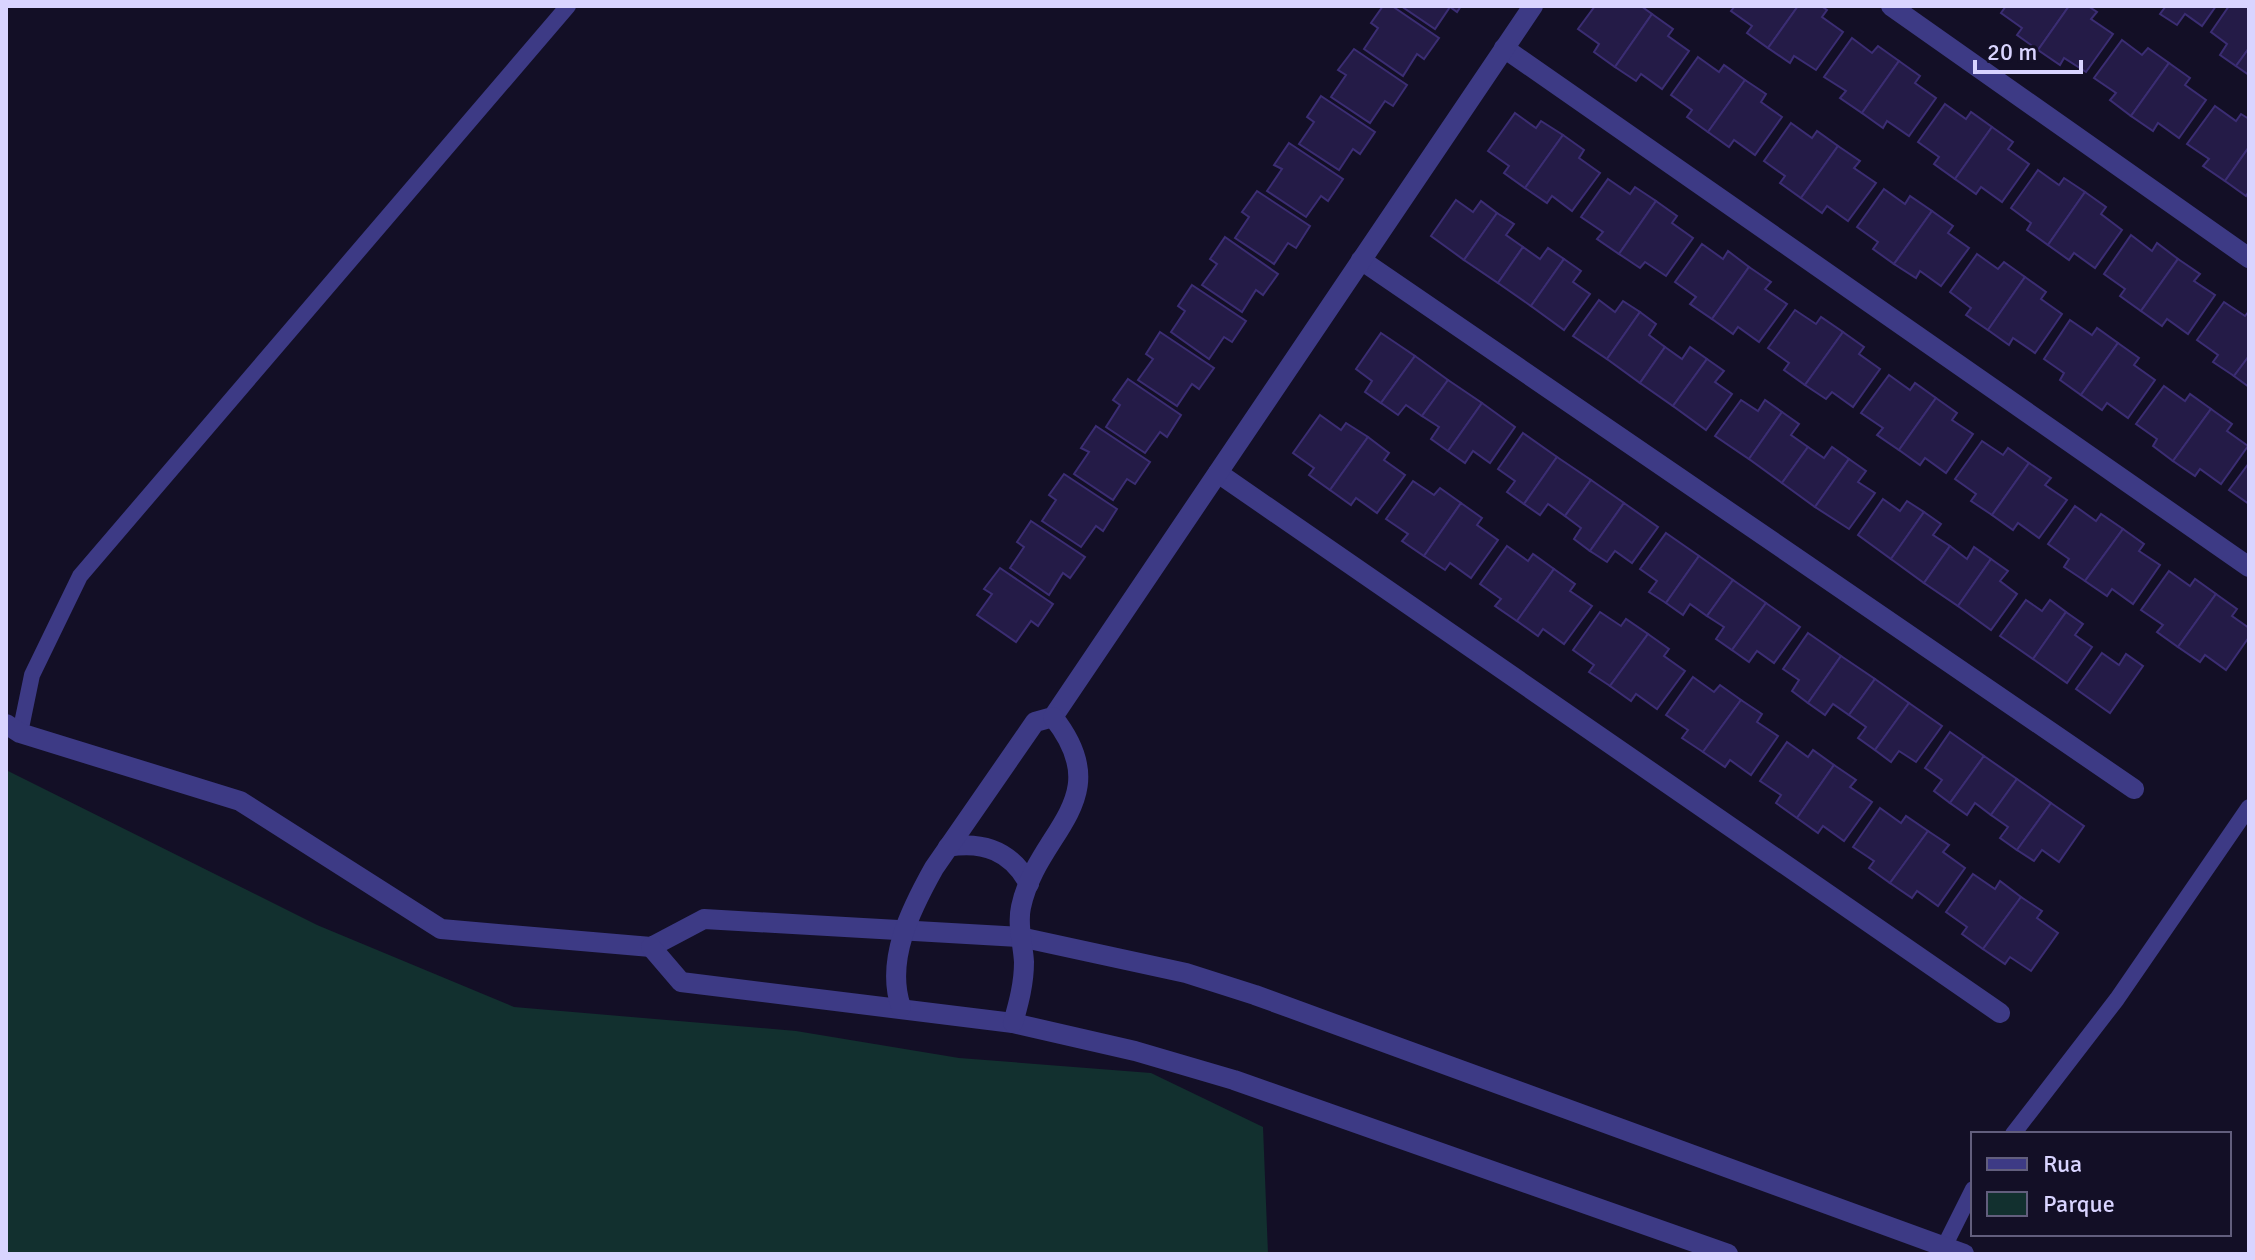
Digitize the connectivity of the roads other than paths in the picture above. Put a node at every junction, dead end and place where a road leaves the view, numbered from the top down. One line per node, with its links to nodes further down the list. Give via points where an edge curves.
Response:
1 (568, 6): 10 (lane, via 80,576)
2 (1533, 6): 4 (street)
3 (1891, 6): 5 (street)
4 (1504, 48): 6 (street); 8 (street)
5 (2249, 258)
6 (1361, 260): 7 (street); 11 (street)
7 (1218, 473): 9 (street); 19 (street)
8 (2249, 567)
9 (1053, 717): 13 (street, via 1035,722); 14 (street, via 1074,748 1077,797)
10 (13, 728): 17 (street, via 240,801 441,929)
11 (2134, 789)
12 (2249, 807): 21 (lane, via 2117,999)
13 (948, 847): 14 (street, via 982,845 998,851 1012,860); 15 (street, via 922,889)
14 (1029, 884): 16 (street, via 1020,908)
15 (906, 930): 16 (street); 17 (street, via 704,919); 18 (street, via 894,975)
16 (1020, 937): 20 (street, via 1024,980); 23 (street, via 1186,973 1255,995)
17 (651, 947): 18 (street, via 681,982)
18 (901, 1007): 20 (street)
19 (2000, 1013)
20 (1013, 1023): 24 (street, via 1234,1080)
21 (2015, 1132)
22 (1971, 1193): 23 (lane)
23 (1944, 1247): 25 (street)
24 (1728, 1254)
25 (1964, 1254)

